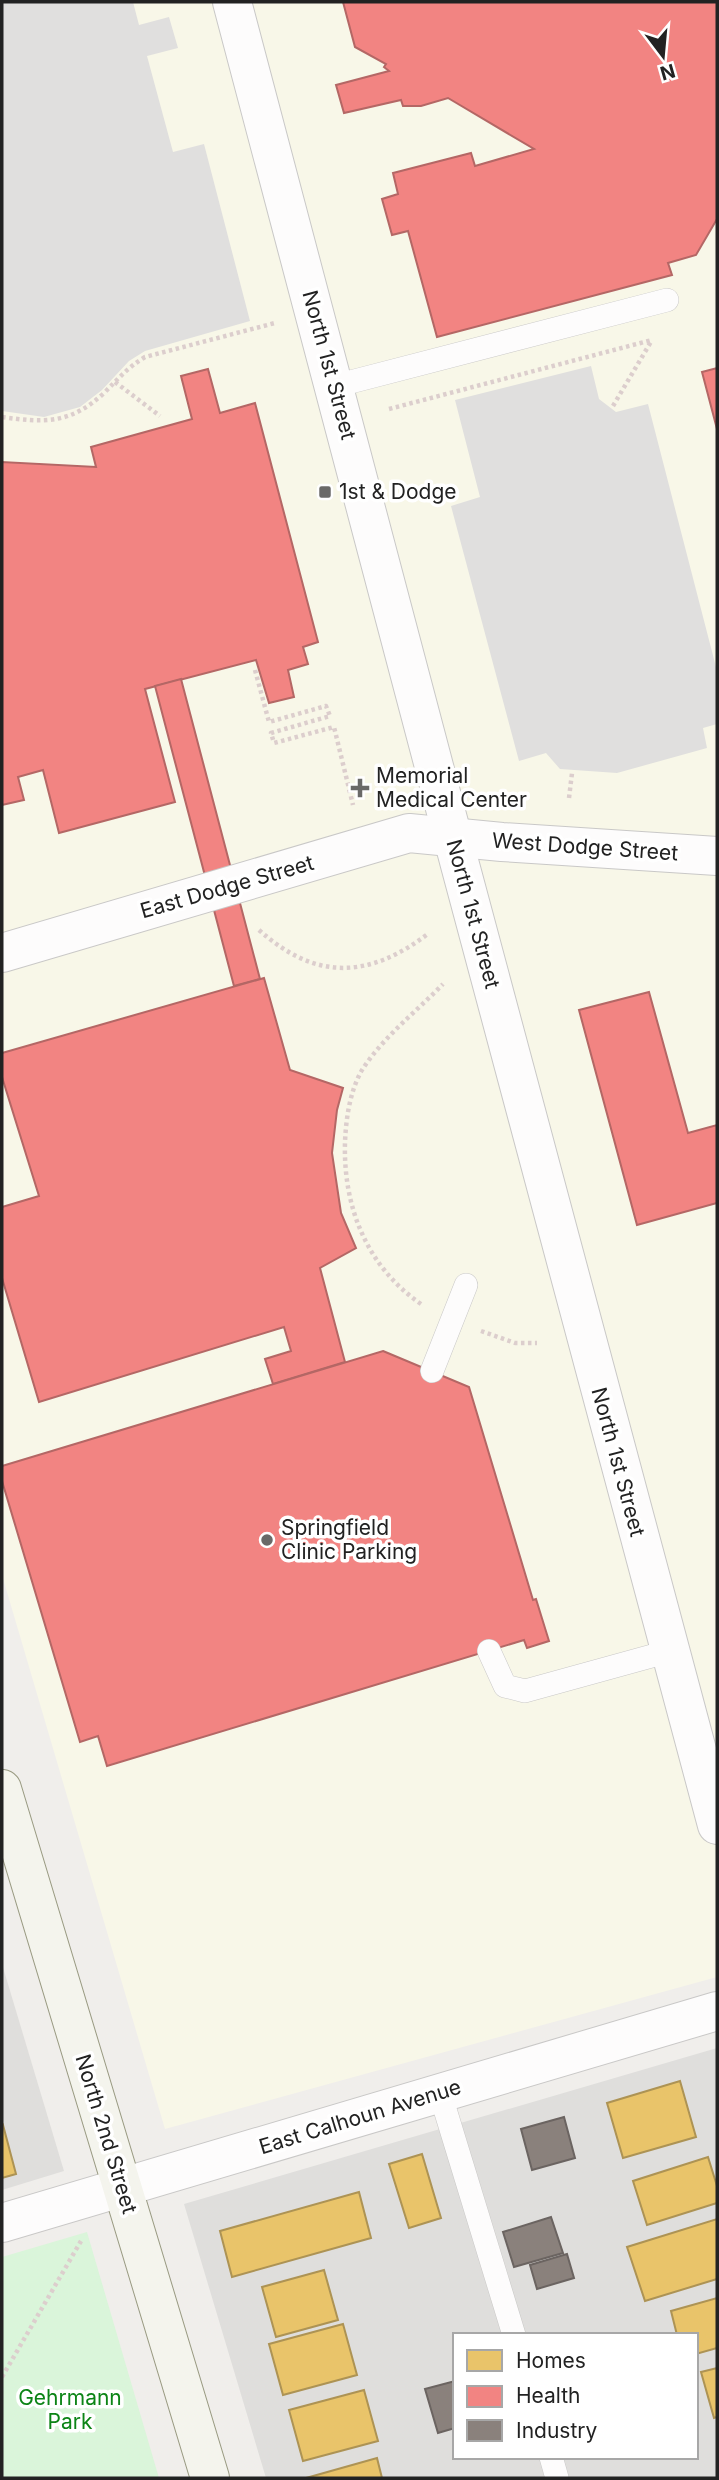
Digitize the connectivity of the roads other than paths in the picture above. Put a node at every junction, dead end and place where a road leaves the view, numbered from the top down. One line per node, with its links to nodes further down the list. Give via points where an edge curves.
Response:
1 (232, 2): 3 (street, North 1st Street)
2 (667, 300): 3 (lane)
3 (335, 386): 4 (street, North 1st Street)
4 (453, 838): 5 (street, West Dodge Street); 6 (street, East Dodge Street, via 409,833); 10 (street, North 1st Street)
5 (717, 856)
6 (2, 953)
7 (466, 1285): 8 (lane)
8 (432, 1371)
9 (489, 1651): 10 (lane, via 505,1686 525,1691)
10 (670, 1651): 12 (street, North 1st Street)
11 (2, 1789): 15 (main road, North 2nd Street)
12 (717, 1825)
13 (717, 2011): 14 (street, East Calhoun Avenue)
14 (440, 2093): 15 (street, East Calhoun Avenue); 17 (lane)
15 (123, 2187): 16 (street, East Calhoun Avenue); 19 (main road, North 2nd Street)
16 (2, 2223)
17 (513, 2333)
18 (552, 2459): 20 (lane)
19 (210, 2478)
20 (557, 2478)

